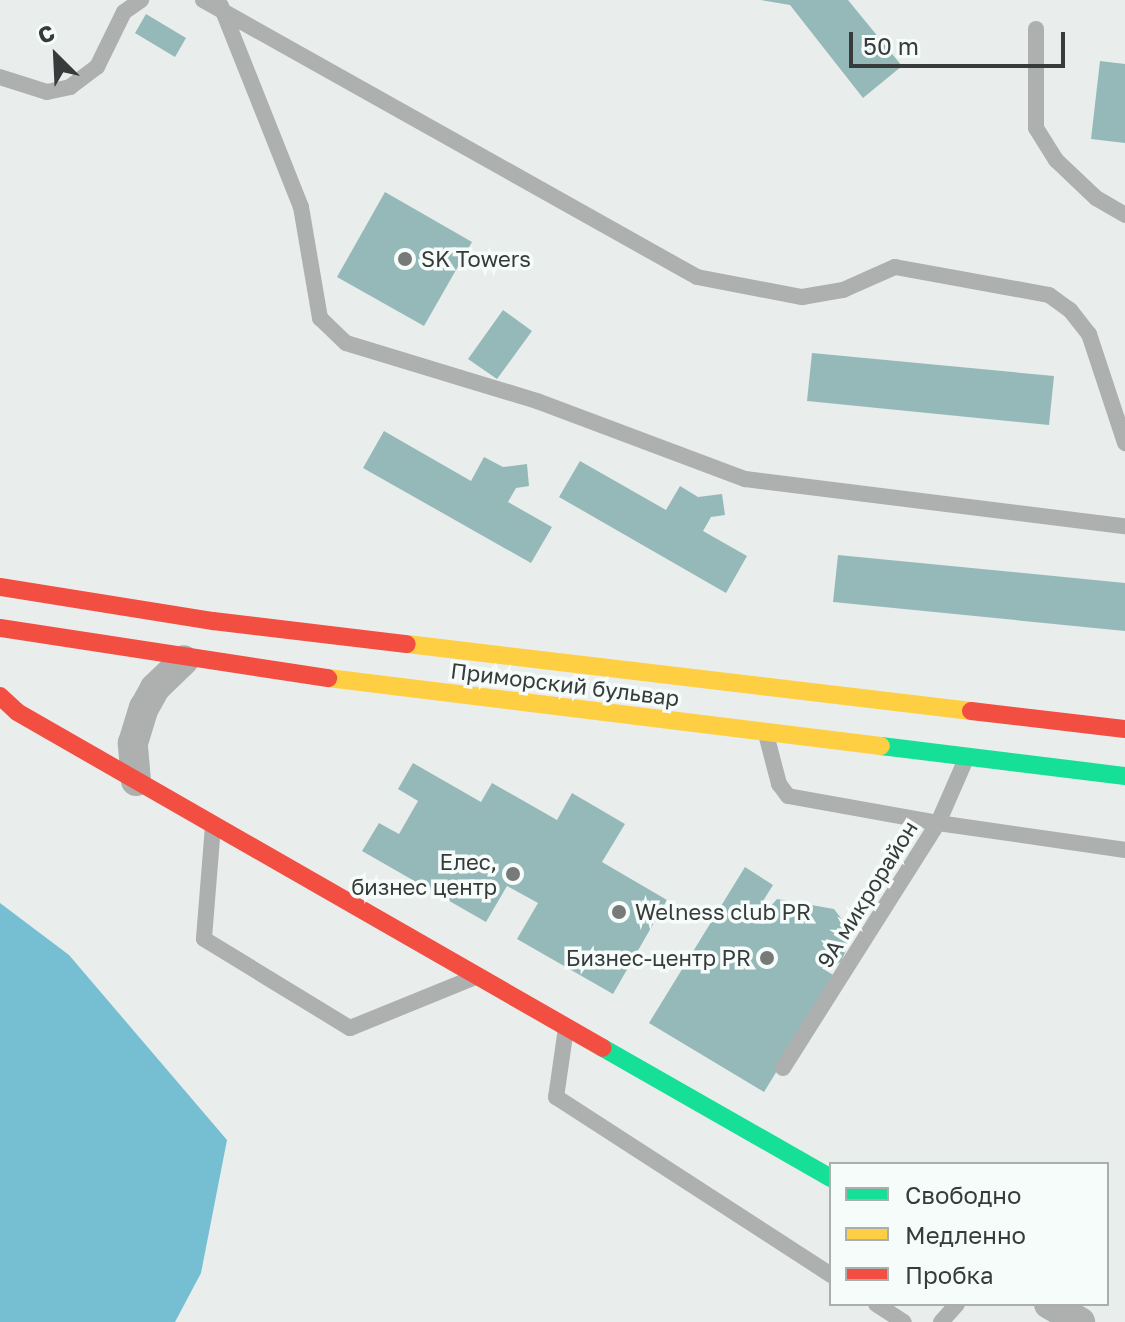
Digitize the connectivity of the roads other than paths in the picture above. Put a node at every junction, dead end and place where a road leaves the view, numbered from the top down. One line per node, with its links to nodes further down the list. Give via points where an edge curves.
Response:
1 (141, 0): 5 (lane, via 124,12 97,67 70,87 47,92)
2 (203, 0): 3 (lane)
3 (221, 6): 7 (lane, via 697,277 802,297 843,290 895,267 1049,295 1089,334); 8 (lane, via 301,207 320,318 346,343 537,401 745,479)
4 (1036, 29): 6 (lane, via 1036,128 1056,160 1096,198)
5 (0, 77)
6 (1125, 215)
7 (1125, 443)
8 (1125, 526)
9 (0, 587): 13 (street, via 213,621)
10 (0, 628): 11 (street, Приморский бульвар)
11 (184, 660): 14 (street, Приморский бульвар); 17 (street, via 155,688 144,708 133,743)
12 (0, 696): 17 (street, via 17,712)
13 (1125, 729)
14 (766, 733): 15 (street, Приморский бульвар); 18 (lane, via 779,784 788,796)
15 (967, 757): 16 (street, Приморский бульвар); 18 (lane)
16 (1125, 776)
17 (136, 781): 19 (street)
18 (938, 823): 20 (lane, 9А микрорайон); 23 (lane, 9А микрорайон)
19 (213, 825): 21 (street); 21 (lane, via 204,939 350,1028)
20 (1125, 850)
21 (478, 976): 22 (street)
22 (567, 1026): 24 (street); 25 (lane, via 556,1097)
23 (783, 1068)
24 (829, 1177)
25 (829, 1274)
26 (879, 1306): 29 (lane)
27 (955, 1306): 30 (lane)
28 (1052, 1306): 31 (street)
29 (904, 1322)
30 (941, 1322)
31 (1080, 1322)

